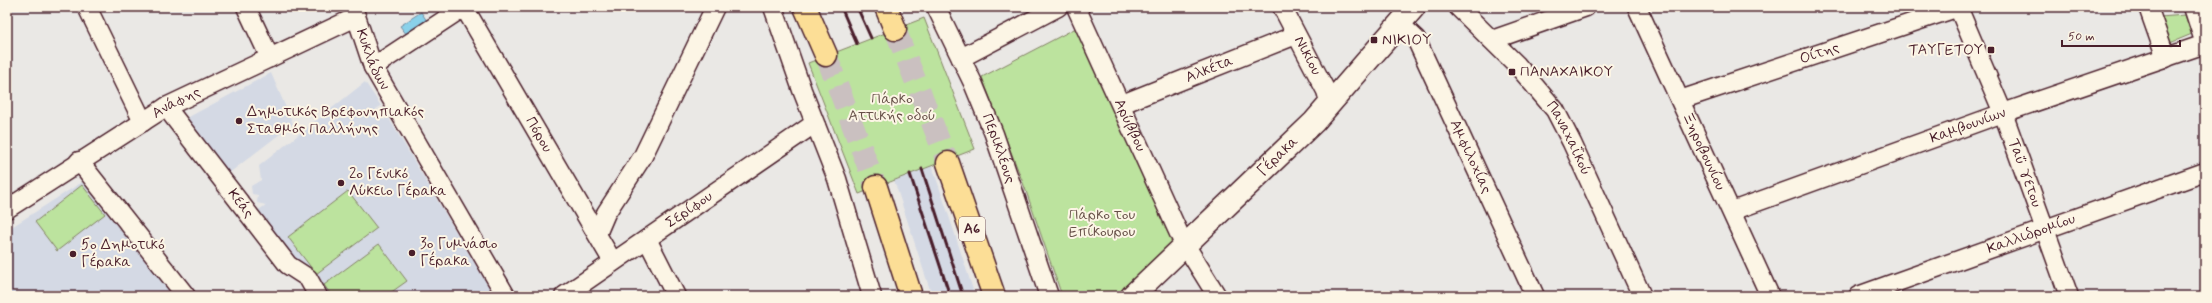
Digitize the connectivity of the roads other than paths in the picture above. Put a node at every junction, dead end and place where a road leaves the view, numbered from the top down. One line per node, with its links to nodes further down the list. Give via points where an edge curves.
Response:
1 (87, 7): 35 (street)
2 (246, 7): 26 (street)
3 (464, 7): 29 (street); 44 (street, Πόρου)
4 (715, 7): 44 (street, via 643,156 606,214)
5 (773, 7): 36 (street)
6 (805, 7): 25 (highway)
7 (886, 7): 21 (highway)
8 (936, 7): 27 (street, Περικλέους)
9 (1058, 7): 27 (street)
10 (1076, 7): 31 (street, Αρύββου)
11 (1282, 7): 22 (street, Νικίου)
12 (1414, 7): 20 (street, Γέρακα)
13 (1458, 7): 23 (street, Παναχαΐκού)
14 (1586, 7): 23 (street)
15 (1637, 7): 30 (street, Ξηροβουνίου)
16 (1958, 7): 30 (street, Οίτης); 34 (street, Ταΰγετου)
17 (2148, 7): 28 (street)
18 (2193, 7): 24 (street)
19 (355, 12): 26 (street, Ανάφης); 29 (street, Κυκλάδων)
20 (1399, 23): 32 (street, Γέρακα); 59 (street, Αμφιλοχίας, via 1416,39)
21 (896, 29)
22 (1296, 35): 31 (street, Αλκέτα); 32 (street, Νικίου, via 1326,91)
23 (1492, 40): 60 (street, Παναχαΐκού, via 1555,110)
24 (2205, 44): 28 (street, Καμβουνίων)
25 (826, 56)
26 (270, 58): 33 (street, Ανάφης)
27 (961, 58): 56 (street, Περικλέους, via 994,134)
28 (2166, 58): 34 (street, Καμβουνίων)
29 (373, 68): 50 (street, Κυκλάδων)
30 (1680, 100): 42 (street, Ξηροβουνίου)
31 (1122, 104): 46 (street, Αρύββου)
32 (1330, 105): 46 (street, Γέρακα)
33 (166, 107): 35 (street, Ανάφης); 49 (street, Κεάς, via 288,265 308,278)
34 (2003, 113): 42 (street, Καμβουνίων); 43 (street, Ταΰγετου)
35 (143, 122): 37 (street, Ανάφης)
36 (816, 126): 45 (street, Σερίφου, via 811,126); 53 (street, via 837,179)
37 (79, 161): 41 (street, Ανάφης); 48 (street)
38 (948, 163): 55 (highway, Α6)
39 (2205, 172): 43 (street, Καλλιδρομίου)
40 (876, 187): 54 (highway)
41 (7, 208)
42 (1732, 211): 61 (street, Ξηροβουνίου)
43 (2044, 229): 62 (street, Καλλιδρομίου); 63 (street, Ταΰγετου)
44 (597, 234): 47 (street, Πόρου)
45 (647, 239): 47 (street, Σερίφου); 52 (street)
46 (1185, 244): 57 (street, Γέρακα); 58 (street, Αρύββου)
47 (613, 262): 51 (street, Σερίφου)
48 (186, 296)
49 (318, 296)
50 (506, 296)
51 (564, 296)
52 (676, 296)
53 (872, 296)
54 (911, 296)
55 (994, 296)
56 (1049, 296)
57 (1132, 296)
58 (1217, 296)
59 (1534, 296)
60 (1642, 296)
61 (1770, 296)
62 (1858, 296)
63 (2069, 296)

